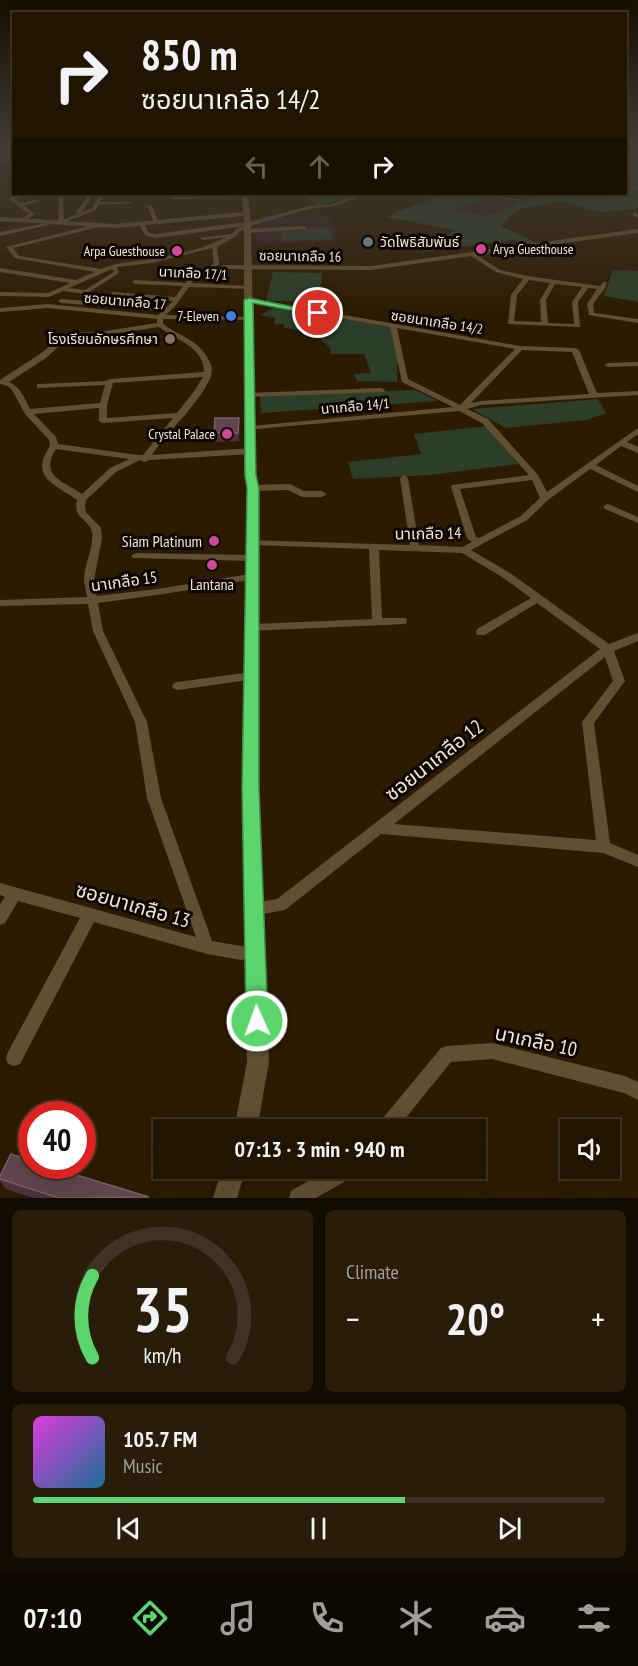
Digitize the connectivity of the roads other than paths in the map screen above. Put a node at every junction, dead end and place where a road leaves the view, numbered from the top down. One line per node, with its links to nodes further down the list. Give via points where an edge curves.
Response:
1 (17, 203): 9 (street)
2 (29, 203): 9 (street)
3 (60, 203): 14 (street)
4 (85, 203): 11 (street)
5 (107, 203): 8 (street)
6 (244, 203): 18 (street)
7 (340, 203): 18 (street)
8 (98, 204): 11 (street)
9 (20, 205): 13 (street, via 32,214)
10 (149, 206): 15 (street)
11 (81, 214): 14 (street)
12 (0, 219): 13 (street)
13 (23, 220): 14 (street)
14 (58, 222): 17 (street); 21 (street)
15 (157, 222): 16 (street); 18 (street)
16 (141, 223): 17 (street); 18 (street, via 147,234 155,236)
17 (97, 226): 29 (street, via 9,247 17,256)
18 (245, 226): 19 (street); 22 (street); 23 (street); 27 (street)
19 (306, 228)
20 (638, 231): 24 (street, ซอยนาเกลือ 16)
21 (0, 234)
22 (203, 238)
23 (214, 246): 25 (street); 34 (street, via 217,263)
24 (472, 254): 27 (street, ซอยนาเกลือ 16, via 355,269); 30 (street, via 498,271)
25 (113, 266): 29 (street); 36 (street, via 117,272 86,292)
26 (224, 267): 27 (street, ซอยนาเกลือ 16)
27 (248, 267): 38 (street)
28 (0, 270): 31 (street)
29 (100, 271): 31 (street)
30 (527, 279): 33 (street); 47 (street, via 514,294 510,323)
31 (75, 282): 36 (street)
32 (135, 282): 34 (street, นาเกลือ 17/1)
33 (553, 282): 35 (street); 47 (street, via 543,300)
34 (186, 285): 38 (street, นาเกลือ 17/1); 39 (street)
35 (586, 286): 46 (street, via 603,286 590,304 591,314); 47 (street, via 575,302 578,326)
36 (61, 289): 40 (street)
37 (0, 294): 40 (street)
38 (248, 294): 44 (street); 48 (street, ซอยนาเกลือ 14/2)
39 (177, 299): 41 (street, via 113,294); 42 (street)
40 (48, 300): 41 (street); 43 (street, ซอยนาเกลือ 17); 45 (street, ซอยนาเกลือ 17)
41 (102, 303): 42 (street)
42 (168, 309): 45 (street)
43 (0, 310)
44 (249, 319): 45 (street, ซอยนาเกลือ 17); 58 (street)
45 (160, 321): 52 (street, via 198,349 207,363); 53 (street, via 99,334 70,333 38,360)
46 (638, 321)
47 (545, 325)
48 (393, 327): 49 (street, ซอยนาเกลือ 14/2); 61 (street, via 405,380)
49 (520, 348): 59 (street, ซอยนาเกลือ 14/2, via 577,351); 61 (street)
50 (638, 364): 51 (street)
51 (608, 365)
52 (208, 374): 54 (street); 63 (street)
53 (1, 382): 62 (street, via 15,389)
54 (109, 383): 55 (street); 60 (street)
55 (40, 386)
56 (381, 390): 58 (street)
57 (638, 393): 59 (street, นาเกลือ 14/1)
58 (250, 395): 64 (street)
59 (594, 396): 61 (street, นาเกลือ 14/1, via 481,403)
60 (103, 405): 62 (street); 63 (street, via 103,421)
61 (462, 409): 64 (street, นาเกลือ 14/1); 72 (street, via 495,429)
62 (27, 411): 67 (street, via 53,439)
63 (177, 415): 70 (street)
64 (250, 428): 69 (street)
65 (638, 430): 66 (street, นาเกลือ 14)
66 (621, 443): 68 (street); 71 (street, นาเกลือ 14)
67 (54, 446): 70 (street); 78 (street, via 46,457 46,472)
68 (638, 450)
69 (251, 452): 70 (street); 74 (street)
70 (142, 458): 78 (street, via 113,470)
71 (589, 465): 75 (street); 77 (street, นาเกลือ 14)
72 (535, 477): 77 (street); 82 (street, via 455,487 472,538)
73 (404, 478): 84 (street)
74 (253, 488): 76 (street, via 290,488 302,494); 81 (street)
75 (638, 489)
76 (322, 494)
77 (545, 498): 82 (street, นาเกลือ 14, via 524,518)
78 (82, 499): 90 (street, via 82,513 96,528 89,580)
79 (608, 507): 80 (street)
80 (638, 520)
81 (252, 542): 83 (street, นาเกลือ 14); 87 (street)
82 (478, 542): 85 (street, นาเกลือ 14)
83 (374, 548): 84 (street, นาเกลือ 14); 92 (street)
84 (415, 548): 85 (street, นาเกลือ 14)
85 (464, 550): 89 (street)
86 (136, 556): 87 (street)
87 (251, 558): 88 (street)
88 (250, 577): 90 (street, นาเกลือ 15); 94 (street)
89 (538, 598): 95 (street); 97 (street)
90 (92, 601): 91 (street, นาเกลือ 15); 107 (street, via 100,638 141,722 154,798)
91 (0, 603)
92 (377, 621): 93 (street); 94 (street)
93 (402, 621)
94 (251, 628): 98 (street)
95 (481, 632)
96 (638, 637): 97 (street, ซอยนาเกลือ 12)
97 (608, 649): 100 (street, ซอยนาเกลือ 12); 101 (street, via 619,681 588,722)
98 (250, 676): 99 (street); 104 (street)
99 (178, 686)
100 (378, 828): 101 (street); 104 (street, ซอยนาเกลือ 12, via 280,905)
101 (604, 847): 102 (street)
102 (638, 861)
103 (7, 891): 105 (street, ซอยนาเกลือ 13); 106 (street)
104 (253, 909): 108 (street)
105 (90, 915): 107 (street, ซอยนาเกลือ 13); 109 (street)
106 (0, 918)
107 (207, 947): 108 (street, ซอยนาเกลือ 13, via 241,953)
108 (255, 951): 111 (street, via 258,1062)
109 (14, 1058)
110 (638, 1091): 112 (street, นาเกลือ 10, via 492,1051 447,1054)
111 (247, 1119)
112 (393, 1119)
113 (231, 1179): 115 (street)
114 (330, 1179): 116 (street)
115 (225, 1198)
116 (298, 1198)

